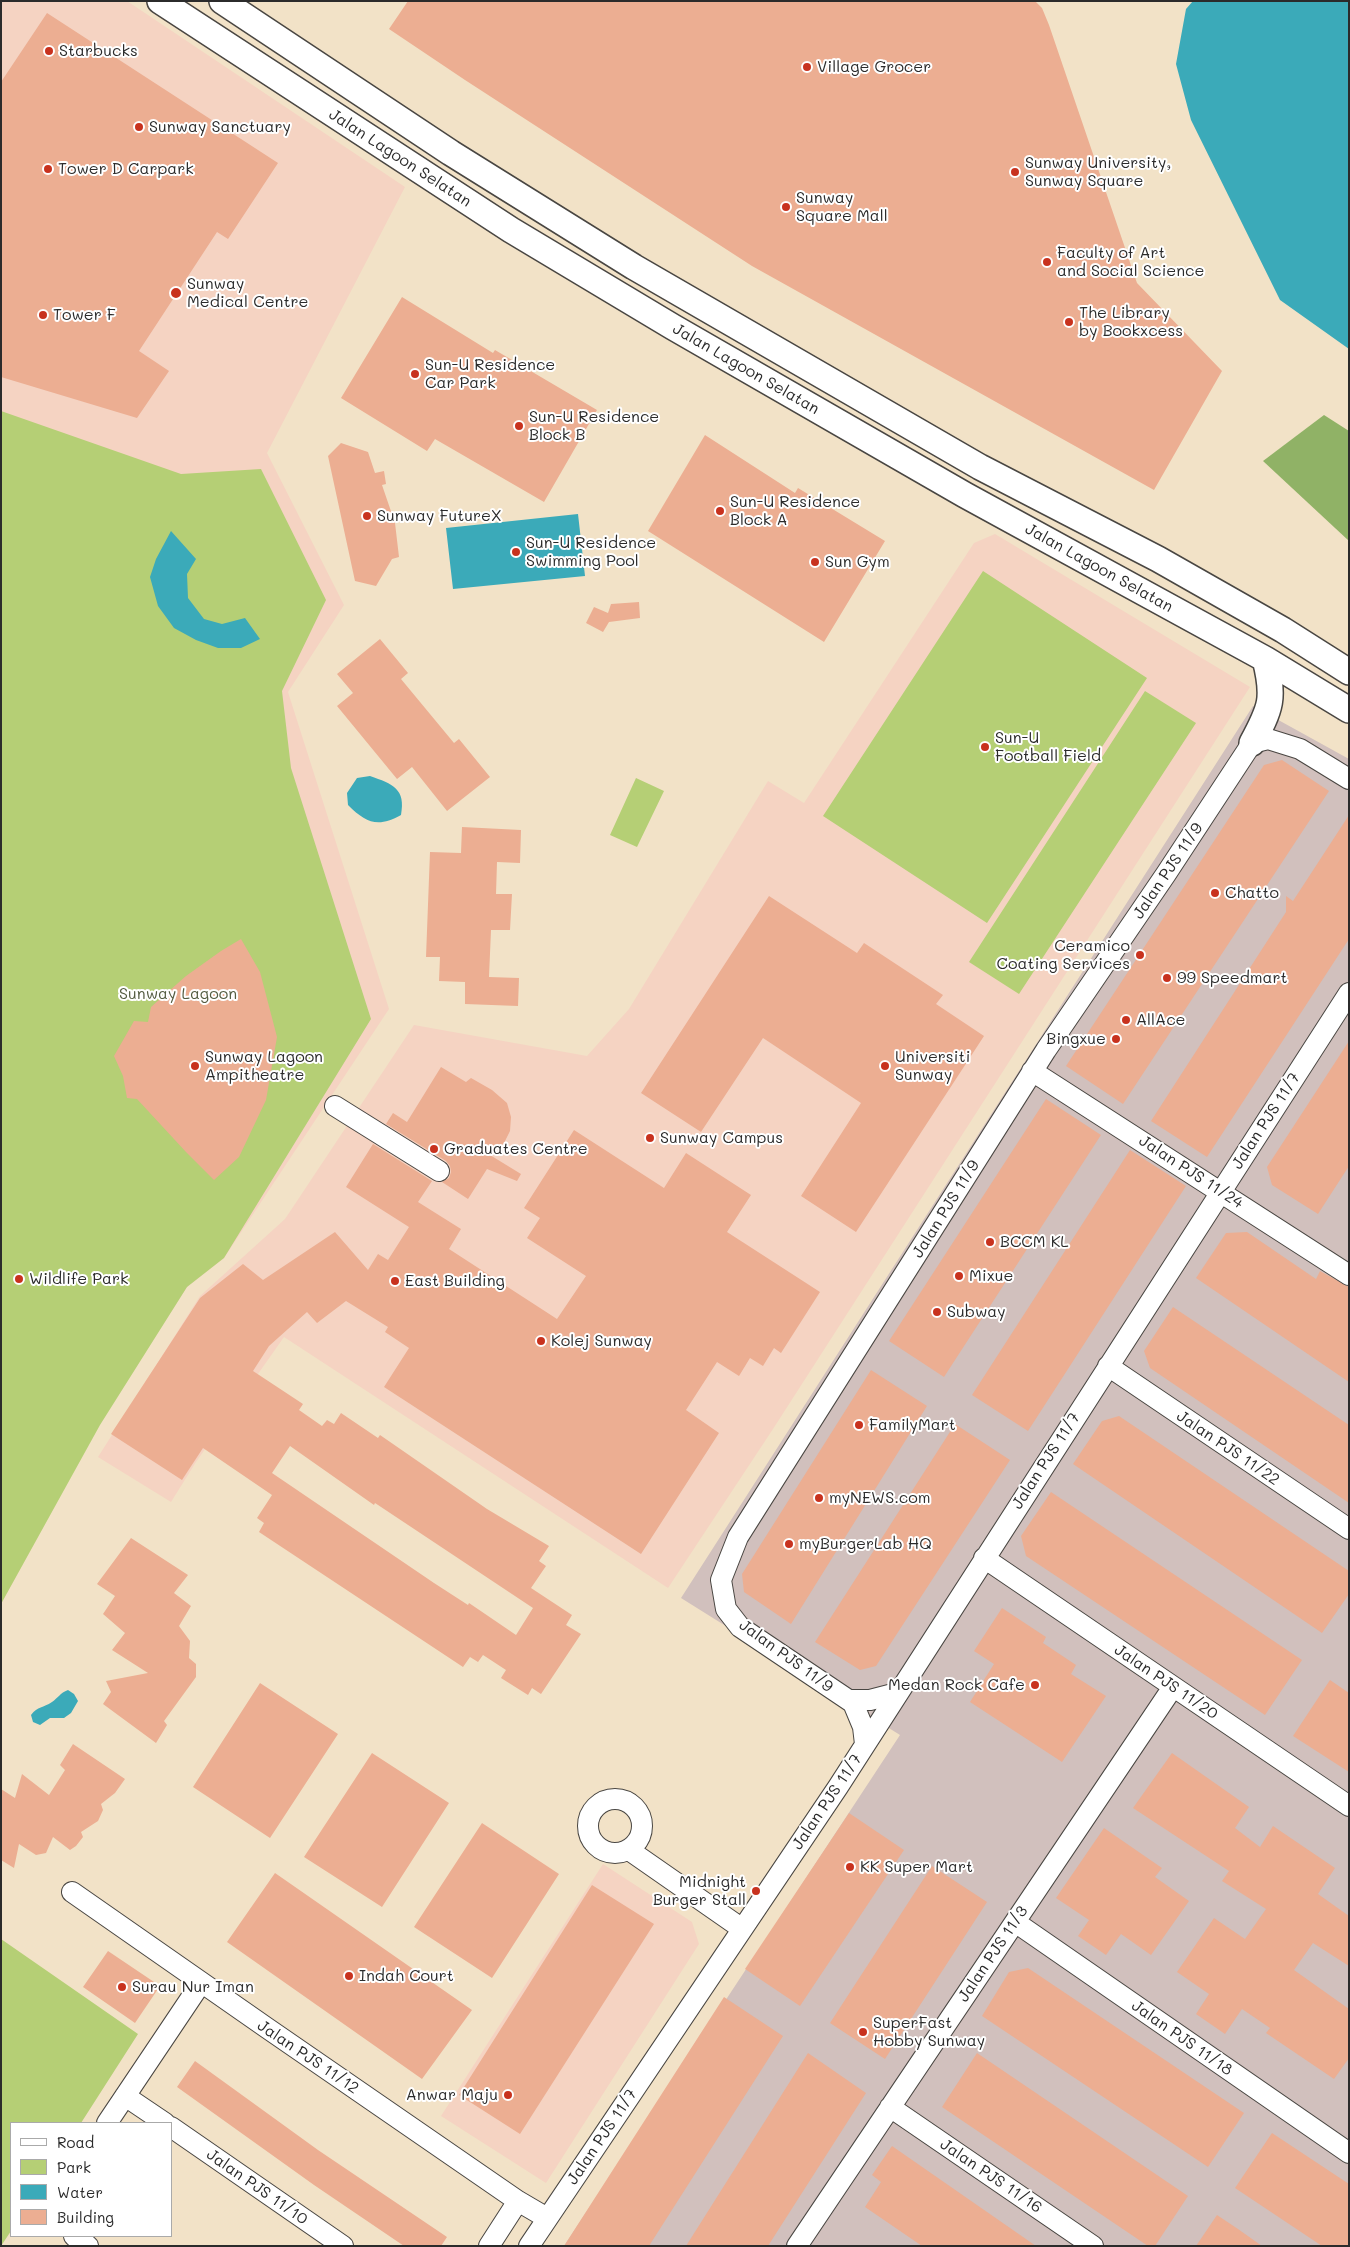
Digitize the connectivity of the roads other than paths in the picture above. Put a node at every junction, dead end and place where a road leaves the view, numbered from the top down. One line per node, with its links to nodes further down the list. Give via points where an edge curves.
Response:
1 (160, 1): 4 (main road, Jalan Lagoon Selatan, via 511,230)
2 (222, 1): 3 (main road, Jalan Lagoon Selatan, via 586,239)
3 (980, 468): 4 (main road); 6 (main road, Jalan Lagoon Selatan, via 1158,559 1283,630)
4 (965, 495): 5 (main road, Jalan Lagoon Selatan)
5 (1265, 658): 7 (main road, Jalan Lagoon Selatan); 8 (main road, via 1272,696 1267,716)
6 (1349, 672)
7 (1349, 710)
8 (1252, 743): 9 (street, via 1268,739 1300,749); 11 (street, Jalan PJS 11/9)
9 (1349, 779)
10 (1349, 993): 14 (street, Jalan PJS 11/7)
11 (1032, 1071): 14 (street, Jalan PJS 11/24); 21 (street, Jalan PJS 11/9, via 738,1537 721,1580 726,1609 740,1627)
12 (335, 1106): 13 (street)
13 (439, 1171)
14 (1221, 1192): 15 (street, Jalan PJS 11/24); 16 (street, Jalan PJS 11/7)
15 (1349, 1275)
16 (1108, 1366): 17 (street, Jalan PJS 11/22); 18 (street, Jalan PJS 11/7)
17 (1349, 1529)
18 (984, 1558): 19 (street, Jalan PJS 11/20); 20 (street, Jalan PJS 11/7)
19 (1173, 1687): 23 (street, Jalan PJS 11/20); 26 (street, Jalan PJS 11/3)
20 (897, 1693): 21 (street, via 870,1700); 22 (street, Jalan PJS 11/7)
21 (849, 1700): 22 (street, Jalan PJS 11/9, via 863,1727)
22 (865, 1744): 27 (street, Jalan PJS 11/7)
23 (1349, 1806)
24 (629, 1850): 27 (street)
25 (72, 1892): 28 (street, Jalan PJS 11/12)
26 (1015, 1922): 30 (street, Jalan PJS 11/3); 34 (street, Jalan PJS 11/18)
27 (741, 1928): 36 (street, Jalan PJS 11/7)
28 (201, 1983): 29 (street); 35 (street, Jalan PJS 11/12)
29 (125, 2096): 31 (street); 32 (street)
30 (890, 2107): 42 (street, Jalan PJS 11/3); 43 (street, Jalan PJS 11/16)
31 (108, 2122)
32 (164, 2122)
33 (172, 2128): 39 (street, Jalan PJS 11/10)
34 (1349, 2154)
35 (518, 2201): 36 (street, Jalan PJS 11/12); 40 (street)
36 (547, 2218): 41 (street, Jalan PJS 11/7)
37 (75, 2237): 38 (street)
38 (88, 2246)
39 (343, 2246)
40 (489, 2246)
41 (529, 2246)
42 (797, 2246)
43 (1093, 2246)

